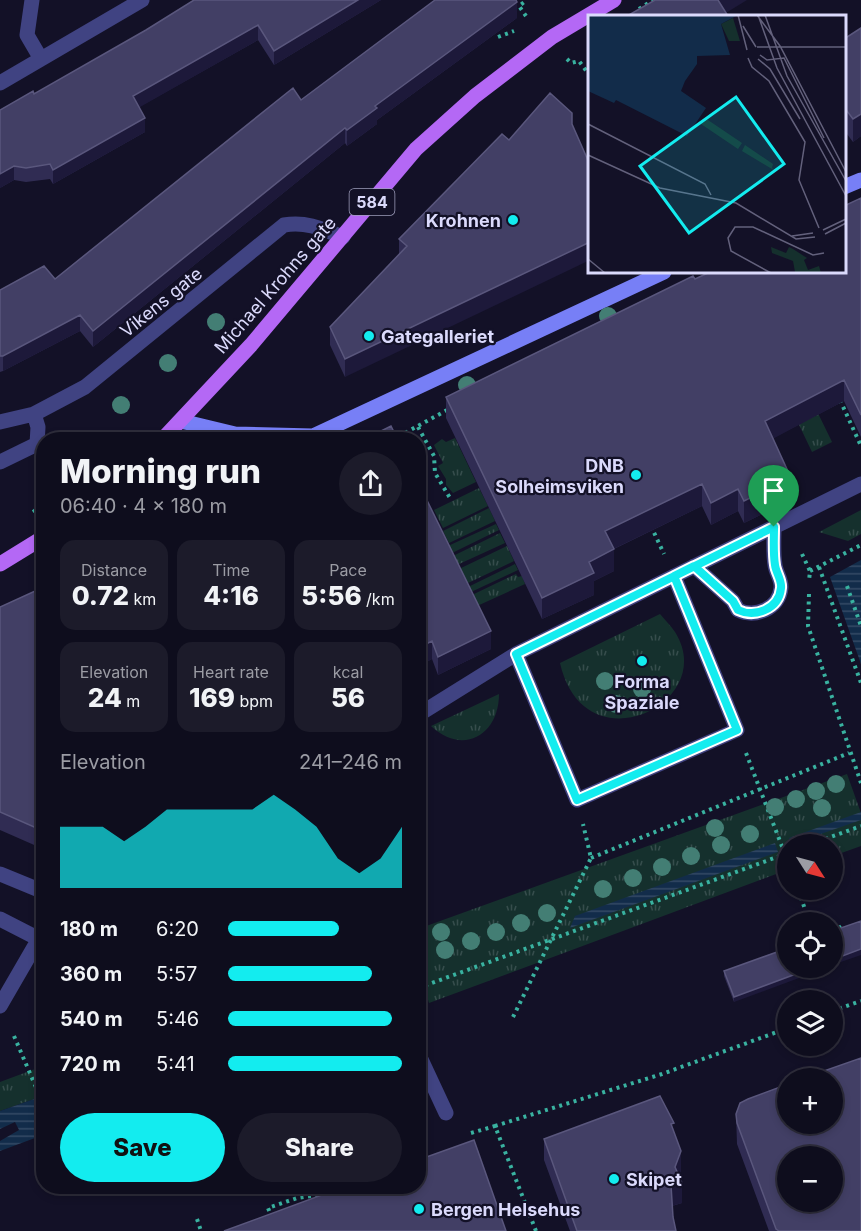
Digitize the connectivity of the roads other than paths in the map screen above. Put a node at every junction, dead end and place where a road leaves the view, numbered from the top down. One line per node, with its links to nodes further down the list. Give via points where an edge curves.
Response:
1 (32, 0): 6 (street, via 27,35)
2 (142, 0): 6 (street)
3 (614, 0): 4 (main road, Michael Krohns gate / 584)
4 (589, 15)
5 (588, 16): 10 (main road, Michael Krohns gate / 584, via 552,37 475,96 417,149)
6 (41, 59): 7 (street)
7 (0, 83)
8 (861, 180): 9 (street)
9 (846, 186)
10 (343, 237): 12 (street, Vikens gate, via 315,226 284,225 103,374); 13 (main road, Michael Krohns gate / 584)
11 (662, 273): 18 (street)
12 (34, 414): 14 (street, Vikens gate); 15 (street)
13 (181, 421): 16 (main road, Michael Krohns gate / 584); 17 (street)
14 (0, 422)
15 (38, 432)
16 (170, 432)
17 (228, 432)
18 (323, 432)
19 (36, 444): 20 (street)
20 (0, 462)
21 (861, 484): 22 (street)
22 (780, 524): 25 (street); 25 (street, via 775,566 782,585 775,603 767,610 738,610)
23 (36, 542): 24 (main road)
24 (0, 564)
25 (694, 566): 26 (street)
26 (674, 576): 27 (street); 27 (street, via 737,730 577,800)
27 (516, 654): 28 (street)
28 (426, 710)
29 (0, 874): 30 (street)
30 (36, 889)
31 (0, 919): 32 (street)
32 (36, 932)
33 (36, 943): 34 (street)
34 (0, 1006)
35 (426, 1070): 36 (street)
36 (446, 1113)

